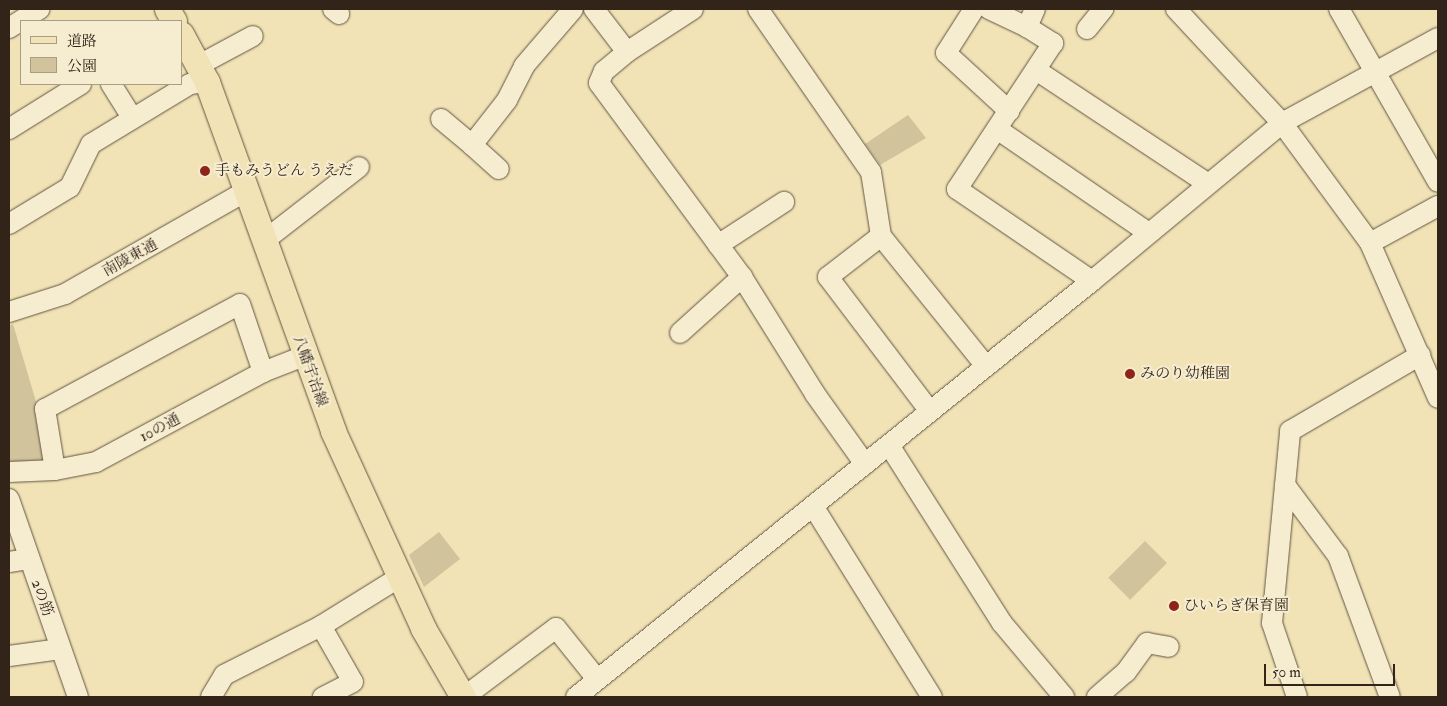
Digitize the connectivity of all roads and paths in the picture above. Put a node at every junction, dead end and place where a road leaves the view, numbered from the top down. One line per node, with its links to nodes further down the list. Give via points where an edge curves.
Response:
1 (39, 9): 13 (street)
2 (167, 9): 14 (main road)
3 (573, 9): 33 (street, via 524,66 507,100)
4 (594, 9): 21 (street)
5 (693, 9): 21 (street)
6 (758, 9): 43 (street, via 871,172)
7 (974, 9): 27 (street, via 946,52)
8 (989, 9): 12 (street)
9 (1103, 9): 17 (street)
10 (1176, 9): 30 (street)
11 (1339, 9): 23 (street)
12 (1031, 18): 22 (street, via 1053,43)
13 (22, 20)
14 (173, 20)
15 (20, 21): 16 (street)
16 (9, 28)
17 (1087, 29)
18 (182, 36): 24 (main road, 八幡宇治線)
19 (253, 36): 24 (street)
20 (1438, 38): 23 (street)
21 (627, 52): 46 (street, via 604,71 599,83)
22 (1036, 70): 27 (street); 37 (street)
23 (1375, 73): 30 (street); 36 (street)
24 (203, 74): 28 (street); 38 (main road, 八幡宇治線)
25 (79, 85): 31 (street)
26 (113, 85): 28 (street)
27 (1009, 111): 32 (street)
28 (132, 117): 41 (street, via 91,144 70,187)
29 (441, 119): 33 (street)
30 (1282, 123): 37 (street); 45 (street)
31 (9, 129)
32 (997, 129): 42 (street); 48 (street, via 957,189)
33 (472, 145): 35 (street)
34 (359, 167): 44 (street)
35 (500, 169)
36 (1438, 182)
37 (1208, 184): 42 (street)
38 (246, 191): 44 (main road, 八幡宇治線); 49 (street, 南陵東通, via 65,294)
39 (784, 202): 46 (street)
40 (1438, 206): 45 (street)
41 (9, 224)
42 (1149, 233): 48 (street)
43 (881, 236): 53 (street); 57 (street, via 828,277)
44 (265, 240): 52 (main road, 八幡宇治線)
45 (1370, 243): 51 (street)
46 (718, 245): 47 (street)
47 (742, 277): 50 (street); 59 (street, via 815,394)
48 (1092, 282): 53 (street)
49 (9, 312)
50 (680, 333)
51 (1420, 355): 55 (street); 62 (street, via 1290,431)
52 (304, 356): 54 (street, 10の通); 66 (main road, 八幡宇治線, via 332,432)
53 (986, 365): 57 (street)
54 (263, 372): 60 (street, 10の通, via 96,462); 60 (street, via 240,304 45,409)
55 (1434, 376): 56 (street)
56 (1438, 398)
57 (929, 410): 58 (street)
58 (889, 445): 59 (street); 78 (street, via 1002,623)
59 (865, 464): 64 (street)
60 (55, 470): 61 (street, 10の通)
61 (9, 472)
62 (1285, 485): 80 (street, via 1272,623); 81 (street, via 1338,556)
63 (9, 499): 65 (street, 2の筋)
64 (813, 506): 71 (street); 77 (street)
65 (18, 561): 69 (street, 2の筋)
66 (398, 578): 67 (street); 75 (main road, 八幡宇治線, via 422,628)
67 (321, 626): 73 (street, via 224,675); 74 (street, via 352,682)
68 (1169, 647): 79 (street, via 1147,643 1126,672)
69 (61, 649): 70 (street); 72 (street, 2の筋)
70 (9, 656)
71 (597, 679): 75 (street, via 556,628); 76 (street)
72 (78, 697)
73 (211, 697)
74 (323, 697)
75 (463, 697)
76 (576, 697)
77 (932, 697)
78 (1064, 697)
79 (1097, 697)
80 (1297, 697)
81 (1390, 697)

